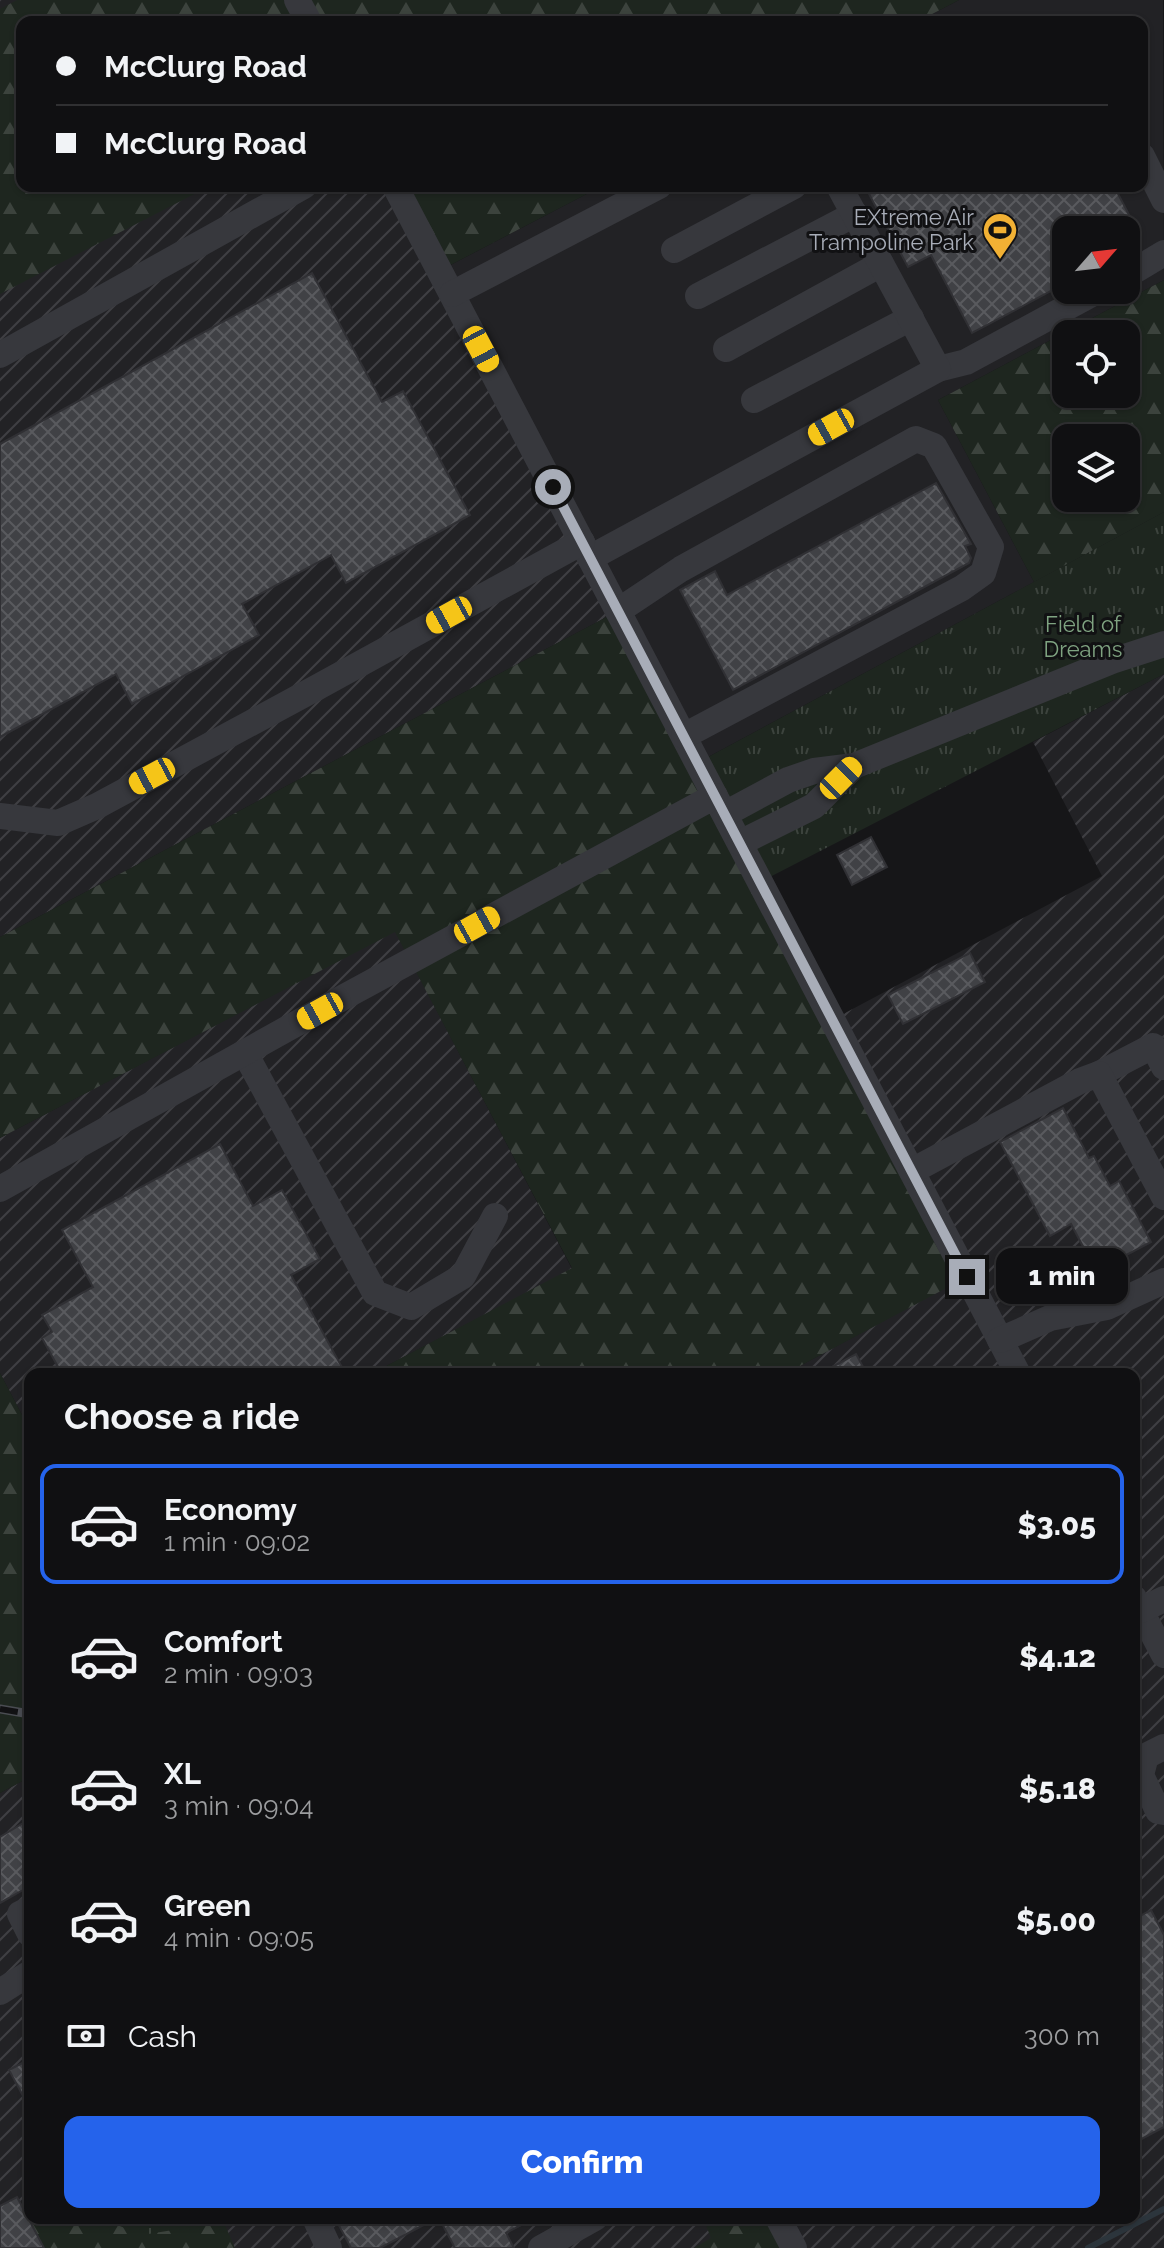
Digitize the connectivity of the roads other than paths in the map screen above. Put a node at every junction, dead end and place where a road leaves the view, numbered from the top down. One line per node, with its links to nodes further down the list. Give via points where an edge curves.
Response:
1 (1148, 168): 7 (street)
2 (293, 192): 18 (street)
3 (398, 192): 13 (street)
4 (648, 192): 13 (street)
5 (783, 192): 9 (street)
6 (842, 192): 8 (street)
7 (1164, 200)
8 (855, 214): 11 (street); 14 (street)
9 (674, 250)
10 (1164, 253): 12 (street)
11 (881, 264): 16 (street); 17 (street)
12 (1140, 268)
13 (452, 294): 21 (street)
14 (698, 296)
15 (1073, 304): 19 (street, via 966,362)
16 (911, 318): 19 (street); 20 (street)
17 (726, 349)
18 (0, 355)
19 (938, 369): 21 (street)
20 (754, 400)
21 (586, 550): 22 (street); 27 (street, via 97,806 58,823)
22 (618, 611): 24 (street); 24 (street, via 681,569 916,439 934,446 991,547 983,573 962,588)
23 (1164, 644): 25 (street)
24 (684, 736): 26 (street)
25 (854, 766): 26 (street, via 814,771); 28 (street, via 814,806)
26 (720, 805): 28 (street); 30 (street)
27 (0, 816)
28 (740, 843): 32 (street)
29 (1160, 1052): 31 (street)
30 (245, 1053): 33 (street); 35 (street, via 375,1293 411,1307 463,1276)
31 (1099, 1074): 32 (street); 34 (street)
32 (912, 1171): 37 (street)
33 (0, 1189)
34 (1164, 1197)
35 (495, 1216)
36 (1164, 1281): 37 (street, via 1107,1307 1050,1318)
37 (1000, 1340): 38 (street)
38 (1015, 1368)
39 (1146, 1602): 40 (street)
40 (1164, 1655)
41 (1164, 1747): 42 (street, via 1146,1756 1141,1775 1158,1811)
42 (1164, 1812)
43 (24, 1977): 44 (street)
44 (0, 1992)
45 (318, 2224): 48 (street)
46 (584, 2224): 49 (street)
47 (781, 2224): 50 (street)
48 (329, 2248)
49 (541, 2248)
50 (794, 2248)

